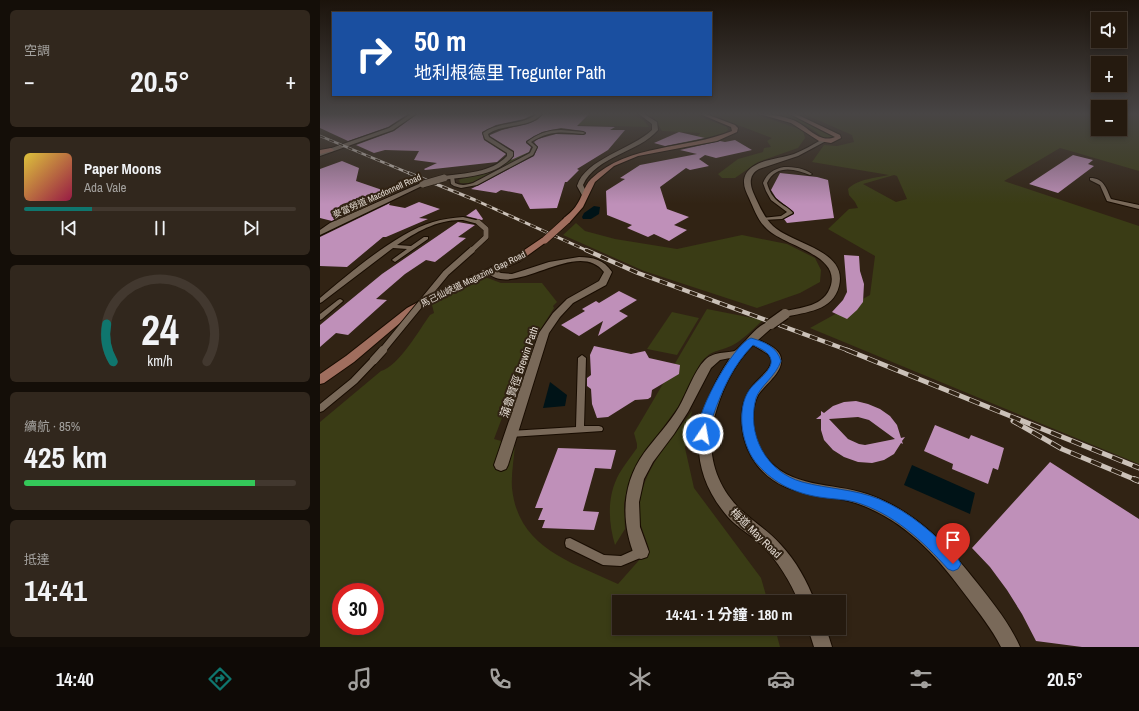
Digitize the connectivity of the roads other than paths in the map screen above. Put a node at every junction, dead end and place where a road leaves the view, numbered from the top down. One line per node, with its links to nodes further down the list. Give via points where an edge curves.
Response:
1 (348, 144): 7 (street)
2 (497, 144): 9 (street, 麥當勞道 Macdonnell Road, via 510,152 506,161 483,171)
3 (532, 144): 9 (lane, via 535,147 532,154 475,184 456,186)
4 (634, 144): 11 (street, via 585,175 580,188)
5 (692, 144): 11 (main road, 馬己仙峽道 Magazine Gap Road, via 628,157 598,175)
6 (817, 144): 13 (street, 梅道 May Road, via 750,172 748,188)
7 (320, 153)
8 (810, 174): 13 (lane, via 791,168 776,171 768,177 766,188 777,204 788,209 790,213 782,217)
9 (452, 177): 14 (street, 麥當勞道 Macdonnell Road, bridge, via 423,184)
10 (1092, 179): 12 (lane, via 1102,184 1109,200)
11 (585, 196): 19 (main road, 馬己仙峽道 Magazine Gap Road, bridge, via 579,207 545,240 517,259)
12 (1139, 207)
13 (764, 219): 23 (street, 梅道 May Road, bridge, via 769,228 776,233 812,250 831,263 836,274 835,288 828,301 813,308 785,314)
14 (320, 233)
15 (426, 238): 17 (lane)
16 (392, 246): 17 (lane); 20 (lane); 27 (lane, bridge, via 408,234 428,225 460,220 478,222 486,229 487,234 486,238 446,274 354,381)
17 (412, 248): 18 (lane)
18 (395, 260)
19 (491, 272): 26 (main road, 馬己仙峽道 Magazine Gap Road, via 410,310); 30 (street, 蒲魯賢徑 Brewin Path, via 512,277 553,264 592,260 601,263 608,272 603,283 570,301 556,315 544,333)
20 (320, 301)
21 (340, 301): 22 (lane)
22 (320, 318)
23 (751, 341): 24 (street, 梅道 May Road); 37 (street, via 774,353 776,361 773,369 754,392 749,406 749,434 752,446 762,461 779,477 793,485 808,490 864,499 908,521 931,539 953,564 996,621)
24 (738, 355): 33 (street, via 728,354 710,360 684,409 648,458 637,479 632,502 633,527); 34 (street, 梅道 May Road, via 716,393 706,420 703,446 708,472 714,486 733,511 786,562)
25 (582, 358): 28 (lane)
26 (320, 380)
27 (320, 409)
28 (580, 429): 29 (lane); 30 (lane)
29 (599, 429)
30 (510, 434): 31 (street, 蒲魯賢徑 Brewin Path)
31 (502, 465)
32 (570, 543): 33 (lane, via 603,560 621,561)
33 (641, 552)
34 (803, 595)
35 (819, 635): 36 (street)
36 (823, 647)
37 (1012, 647)

